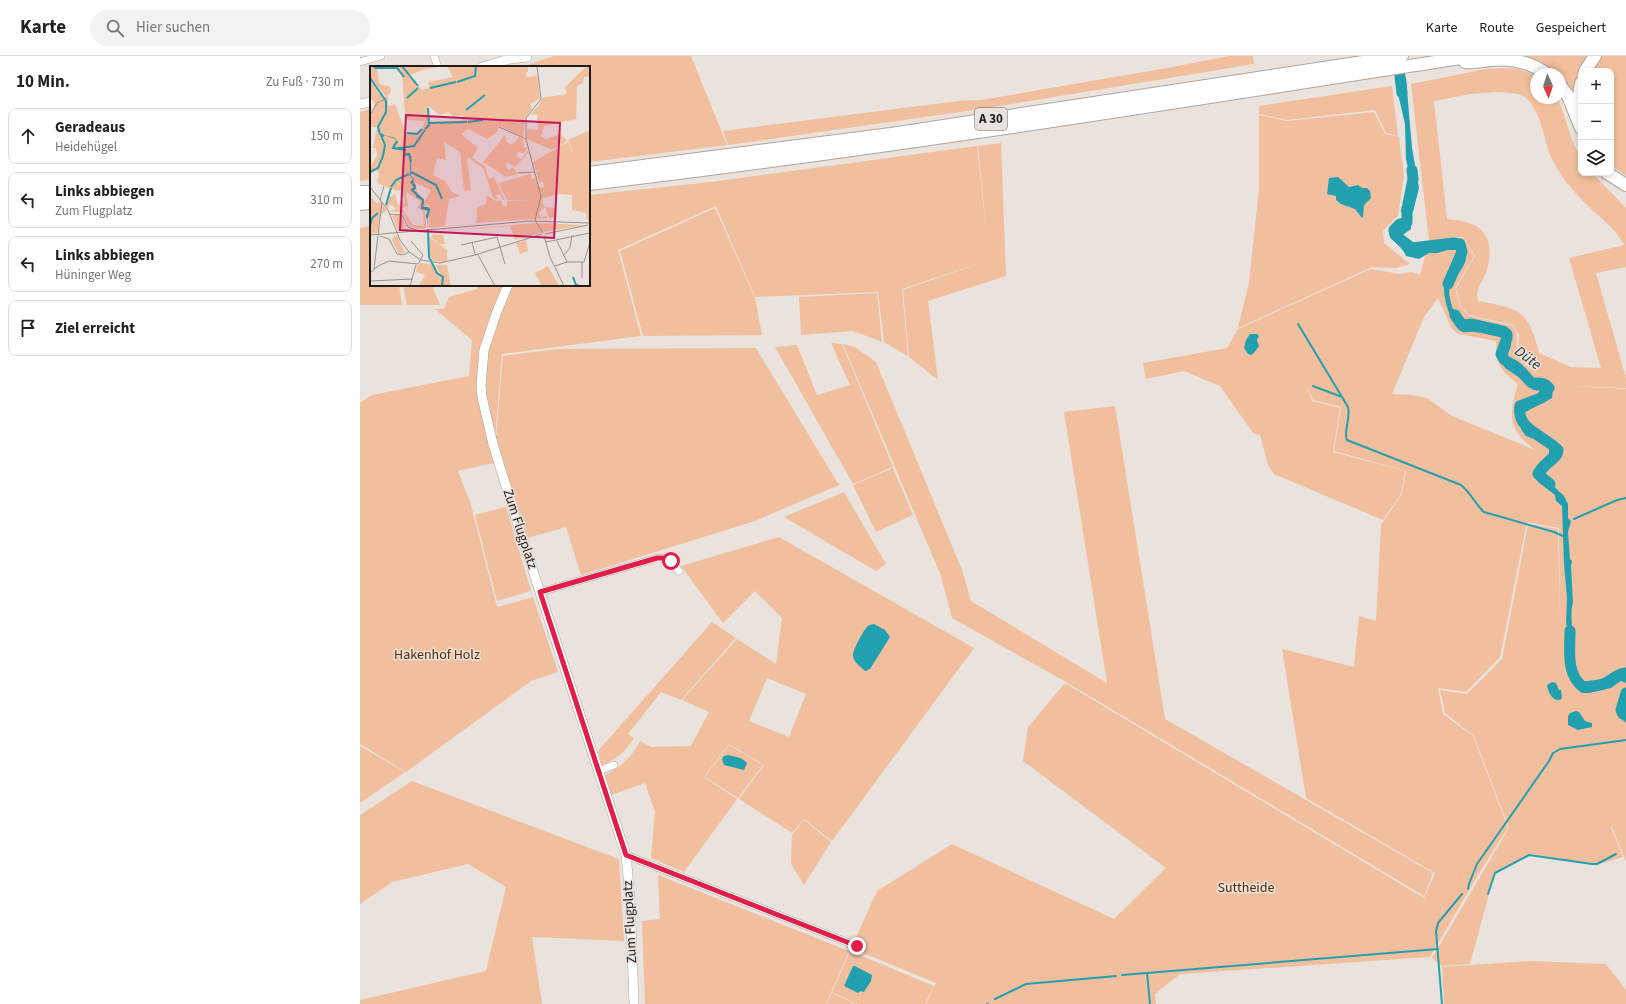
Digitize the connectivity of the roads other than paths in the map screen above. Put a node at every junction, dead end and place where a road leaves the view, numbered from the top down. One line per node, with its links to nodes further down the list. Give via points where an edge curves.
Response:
1 (382, 56): 7 (street)
2 (434, 56): 9 (street)
3 (528, 56): 10 (street); 11 (street)
4 (1473, 56): 6 (highway, A 30)
5 (1595, 56): 13 (highway)
6 (1454, 59): 8 (highway, A 30); 12 (highway, via 1467,62 1512,61)
7 (360, 62)
8 (1398, 62): 16 (highway, A 30, via 891,134); 18 (highway, A 30, via 1135,109 748,165)
9 (438, 66)
10 (486, 66)
11 (504, 66)
12 (1535, 68)
13 (1587, 68)
14 (1566, 94): 15 (highway)
15 (1578, 121)
16 (590, 173)
17 (1612, 176): 19 (highway)
18 (590, 184)
19 (1626, 185)
20 (370, 203): 21 (highway)
21 (360, 204)
22 (508, 286): 24 (street, Zum Flugplatz, via 484,350 482,398)
23 (680, 572): 24 (street, via 671,561 657,558)
24 (540, 592): 26 (street, Zum Flugplatz)
25 (614, 765): 26 (street)
26 (599, 771): 27 (street, Zum Flugplatz)
27 (626, 855): 28 (street); 29 (street, Zum Flugplatz)
28 (857, 946)
29 (634, 1004)

